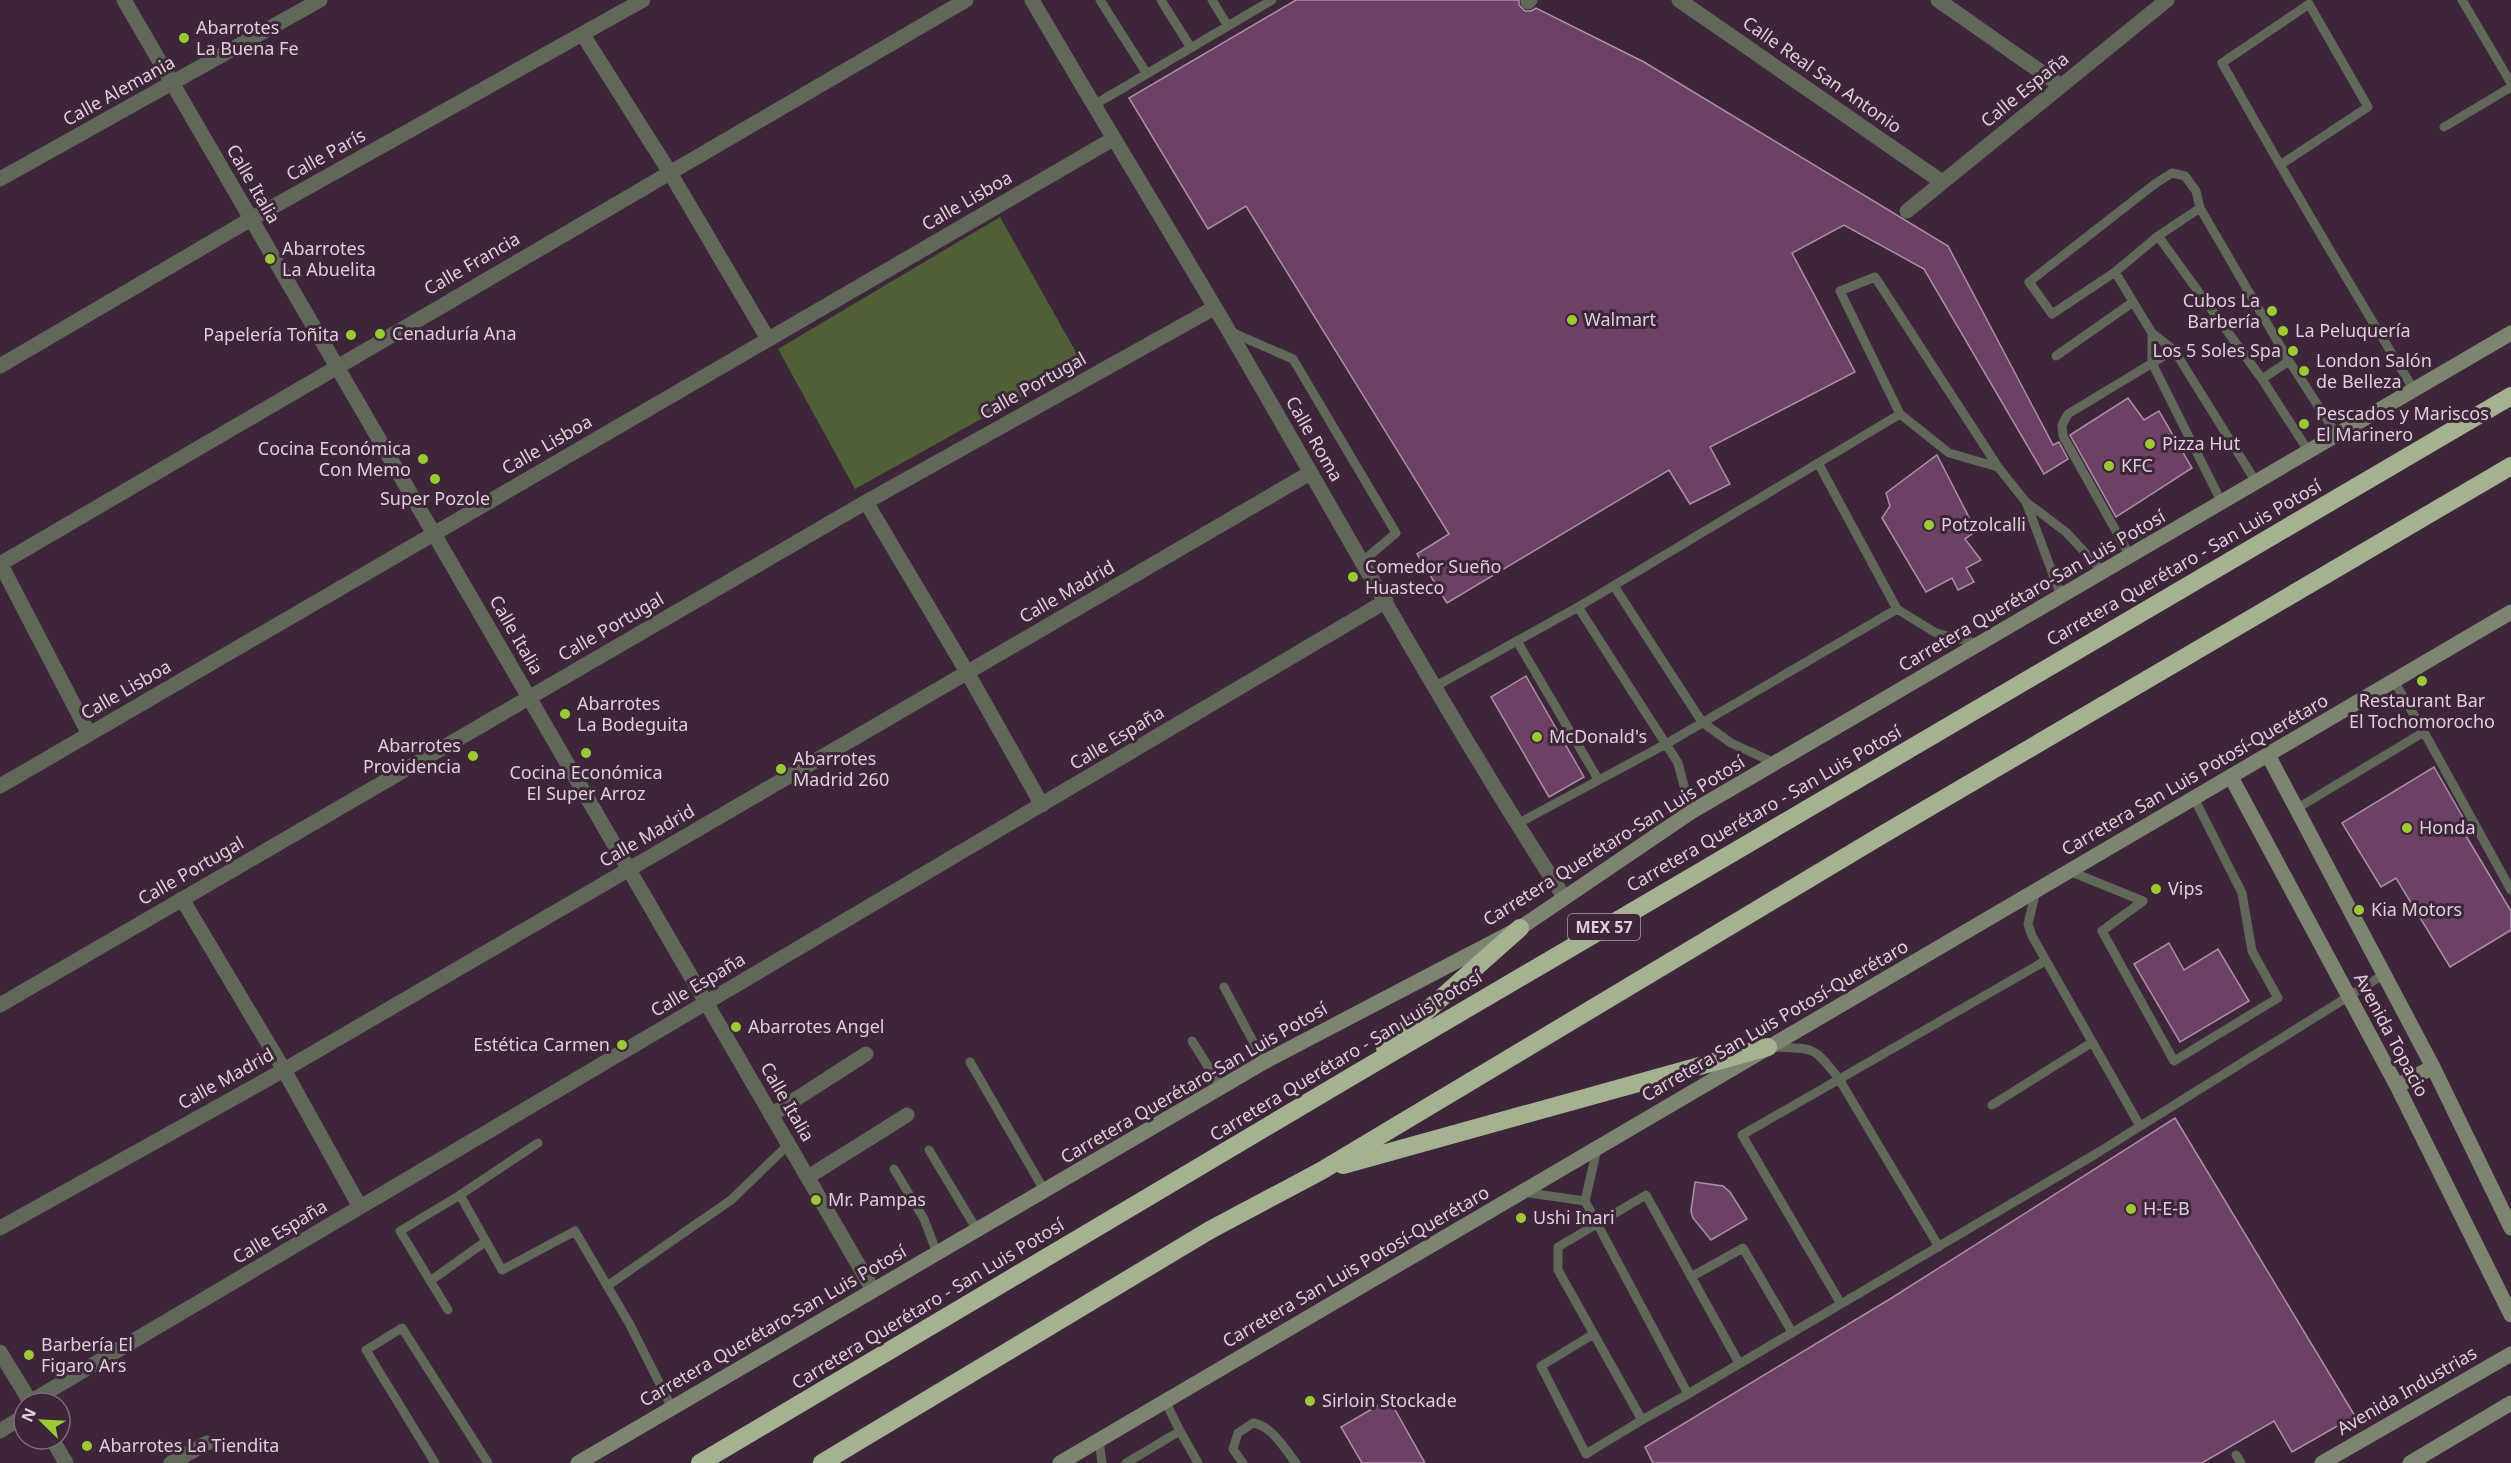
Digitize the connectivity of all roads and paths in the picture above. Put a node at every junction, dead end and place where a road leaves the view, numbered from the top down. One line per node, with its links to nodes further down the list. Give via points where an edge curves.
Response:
1 (124, 0): 18 (street, Calle Italia)
2 (320, 0): 18 (street, Calle Alemania)
3 (643, 0): 15 (street, Calle París)
4 (966, 0): 25 (street, Calle Francia)
5 (1032, 0): 21 (street, Calle Roma)
6 (1100, 0): 17 (lane)
7 (1161, 0): 16 (lane)
8 (1212, 0): 14 (lane)
9 (1272, 0): 14 (lane)
10 (1679, 0): 27 (street, Calle Real San Antonio)
11 (1938, 0): 20 (street)
12 (2167, 0): 20 (street, Calle España)
13 (2462, 0): 19 (lane)
14 (1228, 26): 16 (lane)
15 (583, 35): 25 (street); 30 (street, Calle París)
16 (1191, 48): 17 (lane)
17 (1147, 74): 21 (lane)
18 (172, 84): 26 (street, Calle Alemania); 30 (street, Calle Italia)
19 (2511, 85): 22 (lane)
20 (2061, 86): 27 (street, Calle España)
21 (1094, 105): 23 (street, Calle Roma)
22 (2444, 127)
23 (1113, 139): 34 (street, Calle Roma); 38 (street, Calle Lisboa)
24 (2280, 165): 24 (lane, via 2222,63 2309,4 2368,107); 46 (lane)
25 (669, 171): 38 (street); 44 (street, Calle Francia)
26 (0, 179)
27 (1942, 182): 29 (street, Calle España)
28 (2200, 208): 31 (lane); 32 (lane, via 2196,191 2185,176 2172,173 2029,282 2052,314); 41 (lane)
29 (1907, 210)
30 (251, 219): 43 (street, Calle París); 44 (street, Calle Italia)
31 (2158, 236): 32 (lane); 45 (lane)
32 (2115, 272): 33 (lane)
33 (2133, 302): 36 (lane); 40 (lane)
34 (1214, 308): 35 (street, Calle Roma); 56 (street, Calle Portugal)
35 (1229, 331): 54 (street, Calle Roma); 61 (lane, via 1293,359 1396,533)
36 (2152, 333): 39 (lane); 42 (lane)
37 (2511, 333): 46 (main road, Carretera Querétaro-San Luis Potosí)
38 (768, 339): 59 (street, Calle Lisboa)
39 (2174, 350): 42 (lane); 55 (lane)
40 (2056, 356)
41 (2289, 361): 45 (lane); 49 (lane)
42 (2152, 363): 58 (lane); 60 (lane, via 2068,414 2062,425 2062,436)
43 (0, 366)
44 (337, 366): 59 (street, Calle Italia); 62 (street, Calle Francia)
45 (2262, 379): 50 (lane)
46 (2414, 390): 49 (main road, Carretera Querétaro-San Luis Potosí)
47 (2511, 396): 111 (highway, Carretera Querétaro - San Luis Potosí / MEX 57)
48 (1900, 414): 51 (lane); 52 (lane, via 1949,453); 52 (lane, via 1840,291 1875,277)
49 (2337, 435): 50 (main road, Carretera Querétaro-San Luis Potosí)
50 (2309, 452): 55 (main road, Carretera Querétaro-San Luis Potosí)
51 (1818, 463): 64 (lane); 68 (lane)
52 (1998, 466): 57 (lane)
53 (2511, 466): 124 (highway, via 1872,841)
54 (1310, 473): 61 (street, Calle Roma); 72 (street, Calle Madrid)
55 (2256, 482): 58 (main road, Carretera Querétaro-San Luis Potosí)
56 (866, 502): 72 (street); 75 (street, Calle Portugal)
57 (2026, 502): 63 (lane, via 2066,532); 65 (lane)
58 (2222, 502): 60 (main road, Carretera Querétaro-San Luis Potosí)
59 (434, 534): 75 (street, Calle Italia); 78 (street, Calle Lisboa)
60 (2130, 556): 63 (main road, Carretera Querétaro-San Luis Potosí)
61 (1363, 561): 66 (street, Calle Roma)
62 (0, 563): 78 (street)
63 (2103, 572): 65 (main road, Carretera Querétaro-San Luis Potosí)
64 (1614, 585): 67 (lane); 76 (lane)
65 (2061, 596): 71 (main road, Carretera Querétaro-San Luis Potosí)
66 (1386, 601): 74 (street, Calle Roma); 86 (street, Calle España)
67 (1578, 607): 70 (lane); 79 (lane)
68 (1896, 609): 71 (lane, via 1936,633); 76 (lane)
69 (2511, 612): 73 (main road, Carretera San Luis Potosí-Querétaro)
70 (1517, 641): 74 (lane); 83 (lane)
71 (1979, 644): 81 (main road, Carretera Querétaro-San Luis Potosí)
72 (967, 672): 86 (street); 90 (street, Calle Madrid)
73 (2394, 681): 77 (lane); 80 (main road, Carretera San Luis Potosí-Querétaro)
74 (1436, 686): 89 (street, Calle Roma)
75 (529, 698): 90 (street, Calle Italia); 95 (street, Calle Portugal)
76 (1702, 722): 79 (lane); 81 (lane, via 1731,743)
77 (2424, 732): 87 (lane); 92 (lane)
78 (90, 734): 84 (street, Calle Lisboa)
79 (1666, 744): 83 (lane); 88 (lane, via 1678,763)
80 (2268, 755): 82 (main road, Carretera San Luis Potosí-Querétaro); 87 (main road, Avenida Topacio)
81 (1775, 763): 88 (main road, Carretera Querétaro-San Luis Potosí)
82 (2231, 777): 85 (main road, Carretera San Luis Potosí-Querétaro); 100 (main road, Avenida Topacio)
83 (1598, 779): 89 (lane)
84 (0, 786)
85 (2194, 798): 91 (main road, Carretera San Luis Potosí-Querétaro); 91 (lane, via 2242,893 2252,951 2278,998 2174,1060 2102,931 2143,901)
86 (1042, 805): 101 (street, Calle España)
87 (2296, 809): 98 (main road, Avenida Topacio)
88 (1691, 812): 94 (main road, Carretera Querétaro-San Luis Potosí)
89 (1517, 824): 94 (street, Calle Roma)
90 (629, 869): 101 (street, Calle Italia); 110 (street, Calle Madrid)
91 (2069, 871): 93 (main road, Carretera San Luis Potosí-Querétaro)
92 (2511, 890)
93 (2036, 891): 97 (lane, via 2028,924); 105 (main road, Carretera San Luis Potosí-Querétaro)
94 (1564, 897): 96 (main road, Carretera Querétaro-San Luis Potosí)
95 (182, 899): 102 (street, Calle Portugal); 110 (street)
96 (1520, 928): 108 (main road, Carretera Querétaro-San Luis Potosí); 111 (highway)
97 (2045, 961): 104 (lane); 112 (lane)
98 (2383, 975): 100 (lane); 109 (main road, Avenida Topacio)
99 (1224, 987): 108 (lane)
100 (2348, 998): 113 (main road, Avenida Topacio); 118 (lane)
101 (707, 1003): 116 (street, Calle Italia); 130 (street, Calle España)
102 (0, 1005)
103 (1192, 1041): 114 (lane)
104 (2091, 1042): 115 (lane); 118 (lane)
105 (1768, 1047): 112 (lane, via 1811,1049); 121 (main road, Carretera San Luis Potosí-Querétaro); 124 (highway)
106 (866, 1054): 116 (street)
107 (970, 1062): 126 (lane)
108 (1264, 1062): 114 (main road, Carretera Querétaro-San Luis Potosí)
109 (2433, 1067): 113 (main road); 133 (main road, Avenida Topacio)
110 (284, 1070): 130 (street); 132 (street, Calle Madrid)
111 (1354, 1075): 166 (highway, Carretera Querétaro - San Luis Potosí / MEX 57)
112 (1839, 1079): 136 (lane); 142 (lane, via 1742,1135)
113 (2397, 1086): 144 (main road, Avenida Topacio)
114 (1221, 1087): 126 (main road, Carretera Querétaro-San Luis Potosí)
115 (1992, 1105)
116 (771, 1114): 120 (street, Calle Italia)
117 (907, 1115): 125 (street)
118 (2140, 1126): 136 (lane)
119 (538, 1143): 128 (lane)
120 (789, 1144): 125 (street, Calle Italia); 140 (lane, via 731,1200)
121 (1597, 1148): 127 (main road, Carretera San Luis Potosí-Querétaro); 129 (lane)
122 (929, 1150): 134 (lane)
123 (894, 1169): 137 (lane, via 924,1219)
124 (1321, 1171): 167 (highway, via 1210,1230)
125 (808, 1177): 141 (street, Calle Italia)
126 (1044, 1190): 134 (main road, Carretera Querétaro-San Luis Potosí)
127 (1522, 1192): 129 (lane); 153 (main road, Carretera San Luis Potosí-Querétaro)
128 (460, 1195): 135 (lane); 139 (lane, via 400,1231)
129 (1585, 1200): 131 (lane)
130 (360, 1207): 151 (street, Calle España)
131 (1597, 1223): 138 (lane, via 1646,1195); 146 (lane, via 1558,1247 1558,1270); 152 (lane)
132 (0, 1228)
133 (2511, 1228)
134 (977, 1230): 137 (main road, Carretera Querétaro-San Luis Potosí)
135 (485, 1242): 139 (lane); 140 (lane, via 502,1270 575,1230)
136 (1939, 1247): 142 (lane)
137 (937, 1253): 141 (main road, Carretera Querétaro-San Luis Potosí)
138 (1691, 1277): 145 (lane, via 1743,1248); 149 (lane)
139 (430, 1281): 143 (lane)
140 (608, 1286): 155 (lane)
141 (873, 1290): 155 (main road, Carretera Querétaro-San Luis Potosí)
142 (1841, 1304): 145 (lane)
143 (448, 1310)
144 (2511, 1315)
145 (1792, 1332): 149 (lane)
146 (1592, 1335): 156 (lane); 156 (lane, via 1541,1366 1586,1454)
147 (0, 1352): 150 (street)
148 (2511, 1354): 174 (main road, Avenida Industrias)
149 (1739, 1363): 152 (lane)
150 (20, 1391)
151 (55, 1391)
152 (1688, 1394): 156 (lane)
153 (1165, 1401): 159 (lane); 160 (main road, Carretera San Luis Potosí-Querétaro)
154 (2511, 1403): 175 (main road)
155 (672, 1408): 165 (main road, Carretera Querétaro-San Luis Potosí)
156 (1642, 1420)
157 (12, 1421): 158 (street, Calle España)
158 (0, 1431)
159 (1180, 1431): 170 (lane); 171 (lane)
160 (1099, 1440): 168 (main road, Carretera San Luis Potosí-Querétaro); 169 (lane)
161 (207, 1443): 162 (street)
162 (171, 1463)
163 (435, 1463): 164 (lane, via 366,1350 402,1328)
164 (488, 1463)
165 (578, 1463)
166 (700, 1463)
167 (822, 1463)
168 (1060, 1463)
169 (1102, 1463)
170 (1126, 1463)
171 (1198, 1463)
172 (1243, 1463): 173 (lane, via 1233,1449 1238,1433 1253,1423 1269,1430)
173 (1296, 1463)
174 (2322, 1463)
175 (2410, 1463)

